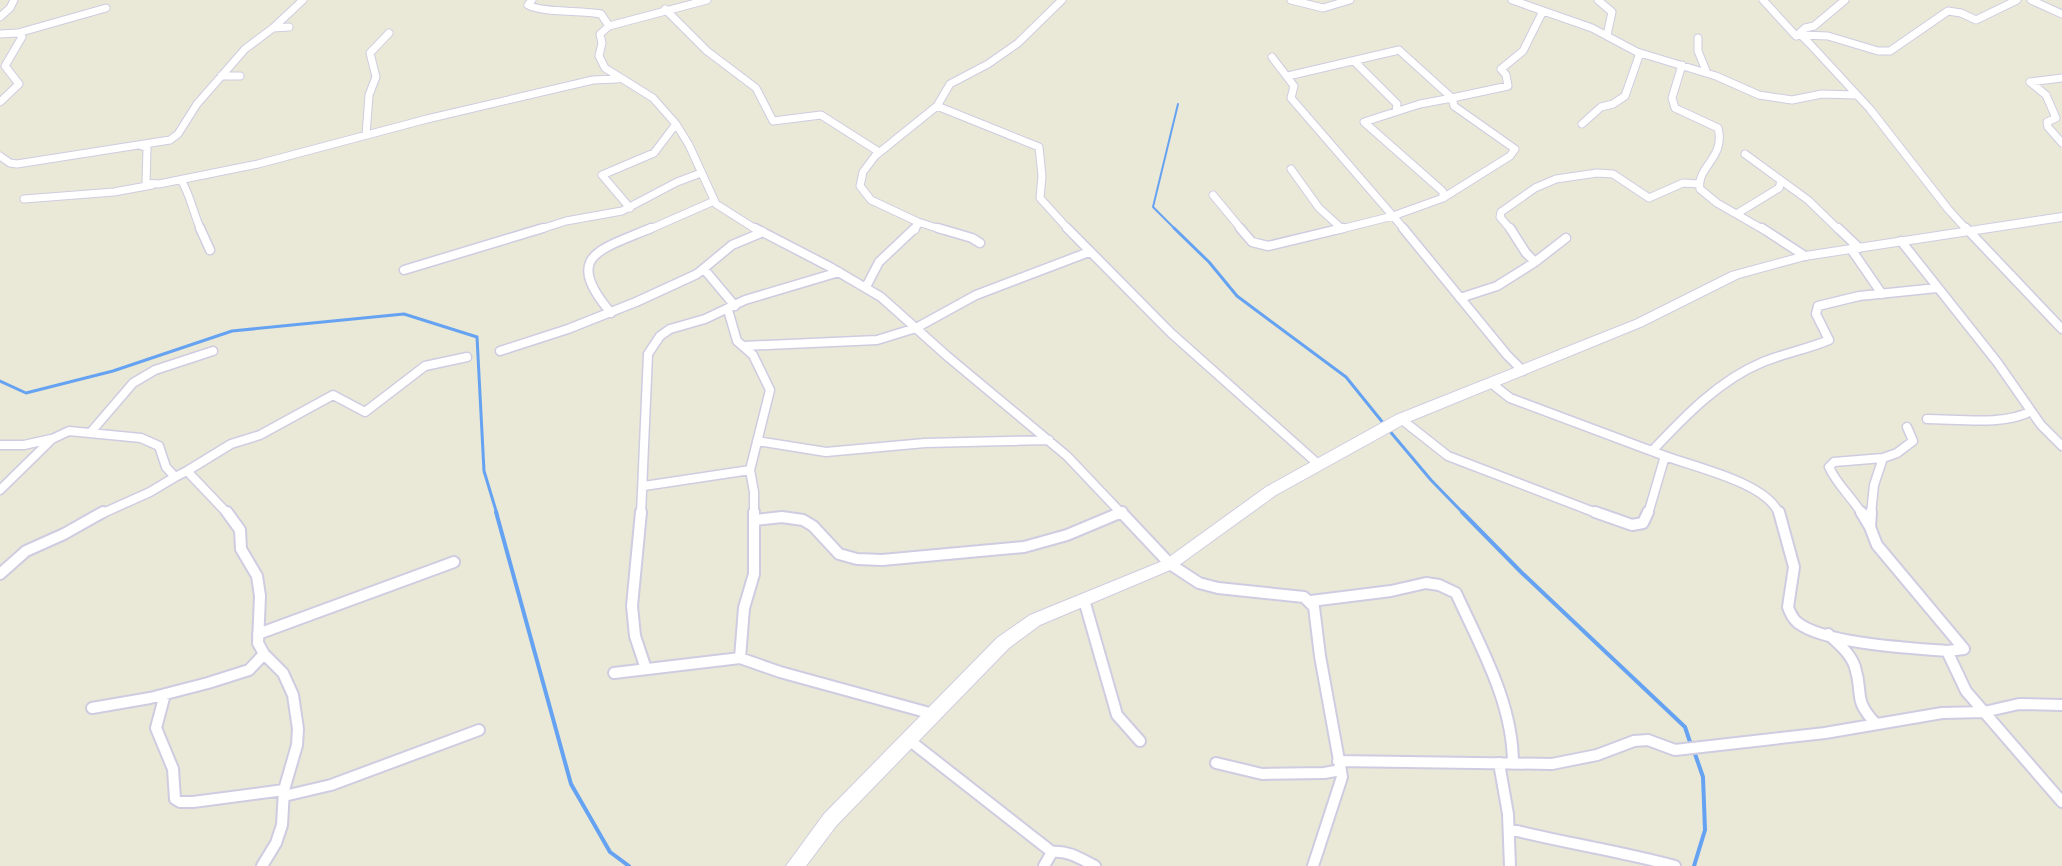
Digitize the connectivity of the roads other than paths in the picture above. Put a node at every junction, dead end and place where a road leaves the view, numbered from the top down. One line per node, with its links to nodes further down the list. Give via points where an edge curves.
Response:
1 (14, 0): 18 (street)
2 (303, 0): 21 (street)
3 (707, 0): 15 (street)
4 (1062, 0): 41 (street, via 1018,43 950,84)
5 (1292, 0): 6 (street, via 1323,8)
6 (1350, 0)
7 (1512, 0): 16 (street)
8 (1598, 0): 25 (street, via 1612,12)
9 (1762, 0): 26 (street)
10 (1845, 0): 26 (street)
11 (2017, 0): 26 (street, via 1976,20 1955,11 1942,13 1890,51 1828,36)
12 (2031, 0): 17 (street)
13 (527, 1): 19 (street, via 536,9 601,14)
14 (106, 8): 22 (street)
15 (665, 9): 19 (street); 48 (street, via 706,51 756,88 773,121 821,115)
16 (1543, 11): 25 (street); 39 (street, via 1524,52 1501,69 1508,86)
17 (2062, 14)
18 (0, 17)
19 (609, 26): 37 (street, via 600,34 599,56 605,68)
20 (289, 27): 21 (street)
21 (273, 28): 33 (street, via 245,49)
22 (18, 33): 24 (street); 40 (street, via 22,37 5,66 19,84)
23 (389, 33): 45 (street, via 370,53 376,77 369,95)
24 (0, 34)
25 (1607, 35): 28 (street)
26 (1798, 35): 38 (street)
27 (1698, 38): 32 (street, via 1698,51)
28 (1640, 53): 31 (street); 43 (street, via 1621,100 1601,107)
29 (1272, 57): 35 (street)
30 (1354, 61): 35 (street); 39 (street, via 1399,50); 42 (street, via 1397,104)
31 (1682, 65): 32 (street); 55 (street, via 1672,98 1675,108 1718,128 1720,134 1717,153)
32 (1707, 73): 38 (street, via 1766,97 1799,100 1822,94)
33 (222, 76): 34 (street); 47 (street, via 197,104 178,135)
34 (240, 76)
35 (1288, 76): 63 (street, via 1294,86 1291,98)
36 (2062, 78): 46 (street, via 2030,82 2046,95 2056,118 2047,124)
37 (626, 81): 44 (street, via 653,98); 45 (street, via 593,80)
38 (1856, 95): 67 (street, via 1948,209)
39 (1452, 98): 42 (street); 58 (street, via 1454,106 1515,152)
40 (0, 102)
41 (938, 106): 48 (street); 74 (street, via 1039,147 1040,198)
42 (1396, 111): 58 (street, via 1364,122 1440,189)
43 (1582, 123)
44 (676, 124): 52 (street); 61 (street, via 654,153 602,175)
45 (366, 135): 53 (street)
46 (2062, 143)
47 (140, 146): 50 (street, via 18,164); 56 (street, via 147,148 146,183)
48 (879, 152): 65 (street, via 863,172 860,186 871,200)
49 (1745, 154): 54 (street)
50 (0, 156)
51 (1291, 169): 66 (street, via 1325,218)
52 (701, 173): 60 (street); 61 (street)
53 (181, 180): 56 (street); 73 (street)
54 (1781, 181): 62 (street, via 1779,188); 72 (street, via 1808,200)
55 (1699, 184): 62 (street, via 1717,203); 76 (street, via 1683,183 1650,198 1613,174 1597,173 1569,176 1535,188 1501,212 1500,217)
56 (152, 185): 59 (street)
57 (1213, 195): 66 (street, via 1252,242 1260,245)
58 (1443, 198): 63 (street)
59 (24, 199)
60 (714, 201): 68 (street); 85 (street, via 598,251 589,262 588,278 590,287)
61 (630, 208): 78 (street, via 557,224)
62 (1738, 213): 75 (street)
63 (1393, 216): 66 (street); 83 (street)
64 (2062, 217): 67 (street)
65 (918, 222): 71 (street); 80 (street, via 914,231 879,262)
66 (1340, 227)
67 (1971, 230): 70 (street); 87 (street)
68 (763, 232): 77 (street, via 732,245); 79 (street)
69 (1566, 238): 76 (street)
70 (1901, 241): 72 (street); 81 (street)
71 (980, 243)
72 (1855, 249): 75 (street); 82 (street)
73 (210, 250)
74 (1089, 252): 86 (street, via 976,295); 107 (street, via 1171,333)
75 (1805, 256): 92 (street, via 1736,275 1639,323)
76 (1535, 262): 83 (street, via 1497,286)
77 (704, 269): 84 (street, via 721,287); 85 (street)
78 (404, 270)
79 (839, 272): 80 (street); 84 (street)
80 (866, 287): 86 (street)
81 (1937, 288): 82 (street); 94 (street)
82 (1882, 294): 104 (street, via 1818,306 1816,314 1829,340 1736,376 1684,416)
83 (1460, 297): 92 (street)
84 (731, 308): 88 (street, via 737,341); 111 (street, via 663,333 648,354)
85 (611, 313): 90 (street)
86 (916, 327): 88 (street, via 877,340); 100 (street)
87 (2062, 329)
88 (743, 346): 101 (street, via 753,355 770,390)
89 (213, 351): 98 (street, via 155,370 134,383)
90 (500, 351)
91 (467, 357): 109 (street, via 425,366 365,412 333,395 260,435 231,444)
92 (1523, 371): 93 (street)
93 (1491, 383): 96 (street); 104 (street, via 1510,398)
94 (2031, 411): 95 (street, via 2020,417); 103 (street)
95 (1927, 419)
96 (1397, 421): 105 (street, via 1448,456 1634,526 1646,520); 107 (street)
97 (1907, 427): 106 (street, via 1913,441)
98 (91, 432): 99 (street, via 69,431); 110 (street, via 153,442)
99 (52, 439): 102 (street); 112 (street)
100 (1049, 440): 101 (street, via 925,443 826,453); 113 (street)
101 (757, 441): 108 (street)
102 (0, 445)
103 (2062, 446)
104 (1652, 451): 105 (street)
105 (1665, 456): 122 (street, via 1722,475 1767,497 1778,510 1794,567 1787,602 1790,613 1799,623)
106 (1883, 458): 115 (street, via 1874,485); 115 (street, via 1834,462 1828,467)
107 (1318, 464): 117 (street, via 1271,491)
108 (750, 470): 111 (street); 114 (street)
109 (187, 471): 110 (street); 121 (street, via 240,530 241,549 257,576)
110 (175, 477): 118 (street, via 26,551)
111 (644, 486): 126 (street, via 632,606 635,636)
112 (0, 490)
113 (1122, 512): 114 (street, via 1071,536 1011,549 890,560 843,556 803,519); 117 (street)
114 (755, 520): 125 (street, via 754,574 744,608)
115 (1870, 527): 123 (street, via 1876,545 1964,649)
116 (454, 562): 121 (street)
117 (1170, 564): 119 (street); 120 (street, via 1199,583 1218,588 1244,588)
118 (0, 574)
119 (1084, 600): 132 (street, via 1035,620 1003,643); 136 (street, via 1117,715)
120 (1311, 601): 139 (street, via 1426,583 1456,593 1503,698 1513,739); 140 (street)
121 (258, 634): 124 (street)
122 (1828, 634): 123 (street); 133 (street, via 1854,667 1860,708)
123 (1947, 651): 131 (street, via 1966,691)
124 (264, 654): 128 (street, via 249,670); 141 (street, via 283,673 293,695 298,729)
125 (740, 658): 126 (street); 132 (street)
126 (646, 669): 127 (street)
127 (614, 673)
128 (165, 694): 130 (street); 141 (street, via 156,728 173,769 175,799 193,802)
129 (2062, 705): 131 (street, via 2019,704)
130 (92, 708)
131 (1984, 712): 133 (street, via 1942,713); 142 (street)
132 (933, 714): 135 (street)
133 (1876, 724): 139 (street, via 1676,750 1648,740 1634,741 1577,761)
134 (479, 729): 141 (street, via 331,785)
135 (909, 740): 144 (street); 146 (street, via 830,820)
136 (1140, 741)
137 (1216, 763): 140 (street, via 1262,774 1324,773)
138 (1499, 763): 139 (street); 140 (street); 143 (street)
139 (1513, 764)
140 (1340, 766): 149 (street, via 1342,777)
141 (284, 793): 145 (street, via 282,825)
142 (2062, 802)
143 (1509, 828): 150 (street); 151 (street)
144 (1052, 852): 147 (street); 148 (street, via 1064,851)
145 (262, 866)
146 (795, 866)
147 (1044, 866)
148 (1095, 866)
149 (1312, 866)
150 (1510, 866)
151 (1675, 866)

